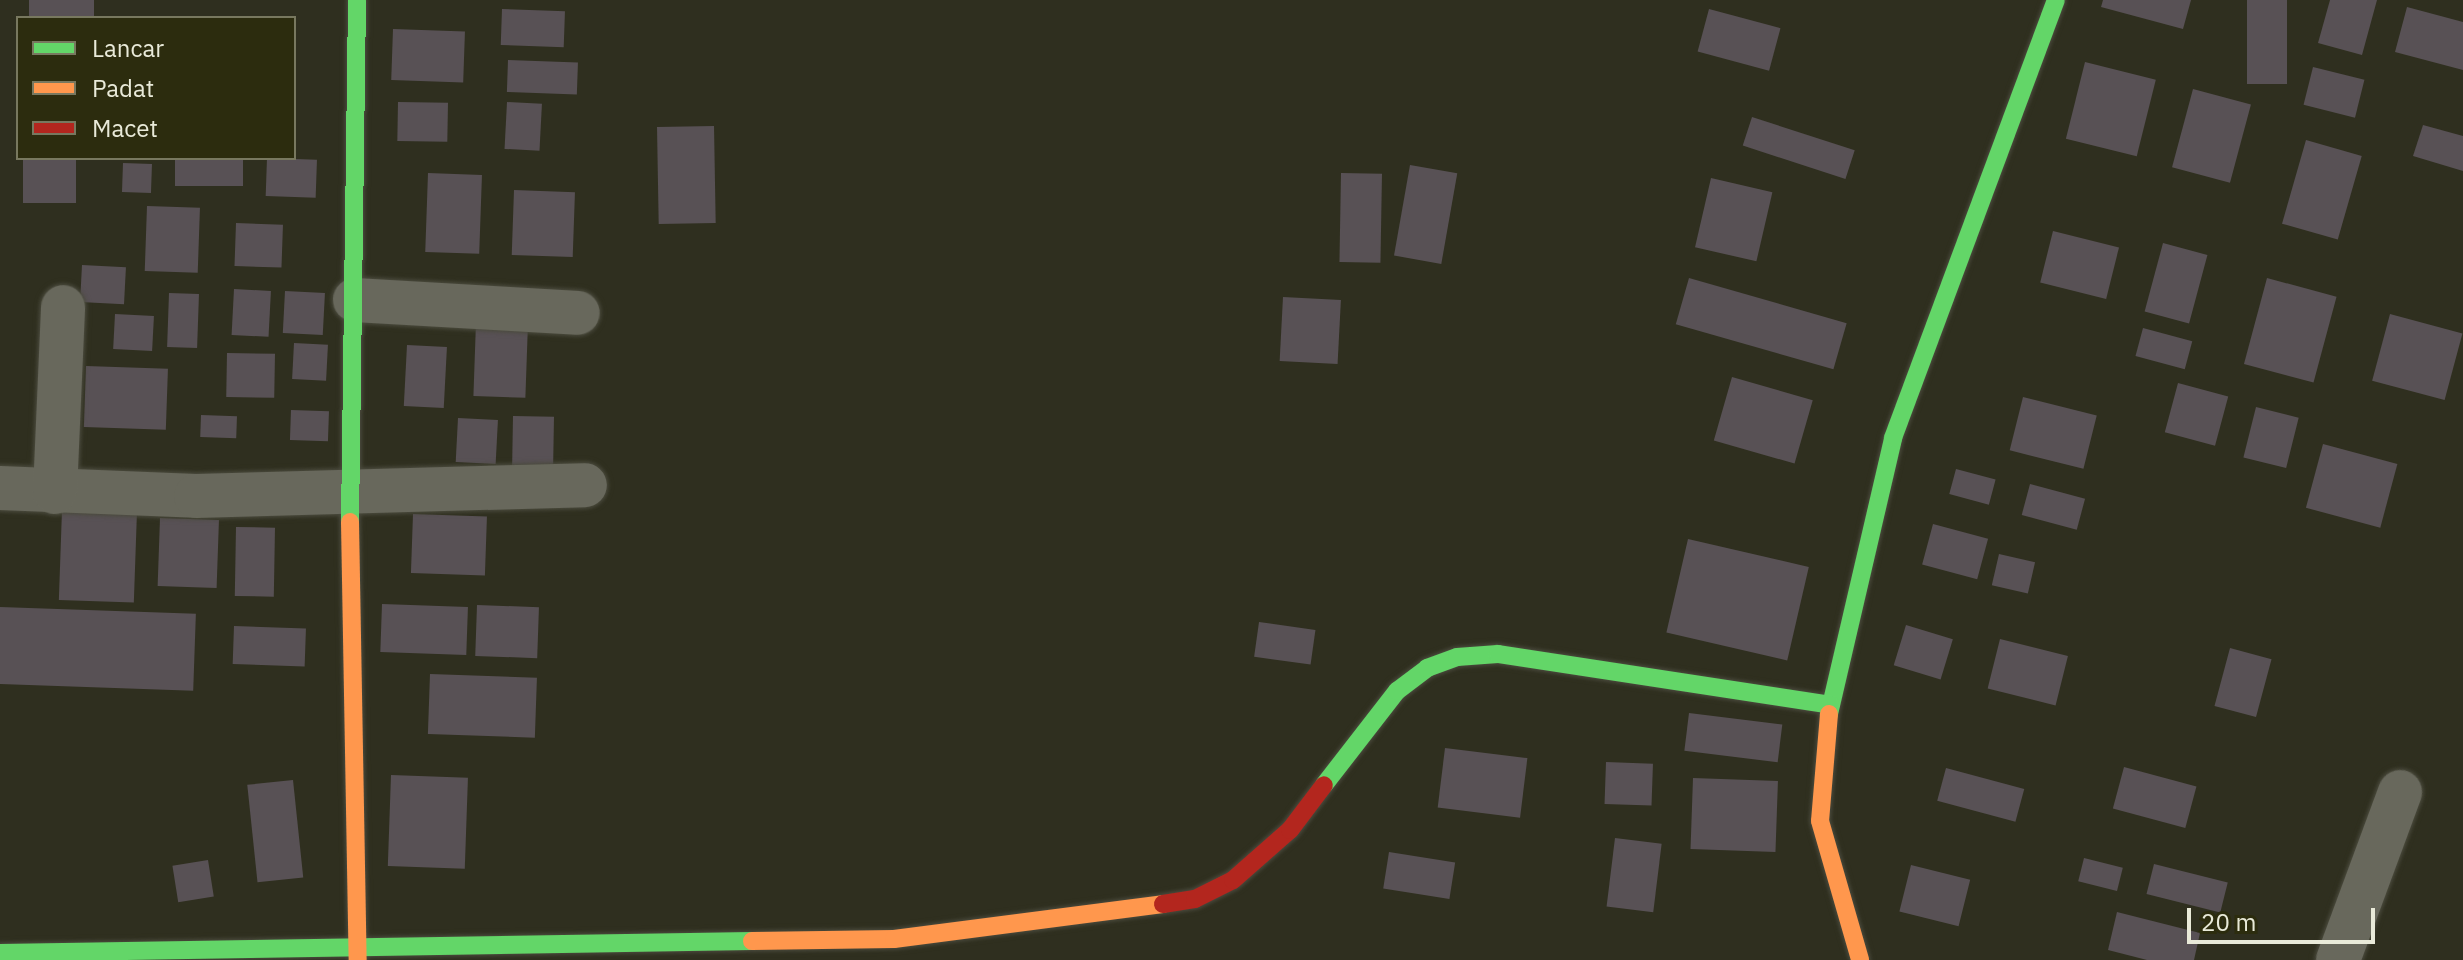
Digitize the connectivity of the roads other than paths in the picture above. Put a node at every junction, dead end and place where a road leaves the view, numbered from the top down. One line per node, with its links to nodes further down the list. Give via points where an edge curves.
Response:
1 (357, 0): 3 (street)
2 (2056, 0): 10 (street, via 1893,438)
3 (355, 300): 5 (street); 9 (street)
4 (63, 307): 8 (street)
5 (578, 313)
6 (585, 485): 9 (street)
7 (0, 488): 8 (street)
8 (55, 492): 9 (street)
9 (349, 493): 13 (street)
10 (1830, 705): 13 (street, via 1498,654 1457,657 1427,668 1397,691 1262,860 1195,899 894,939); 14 (street, via 1820,821)
11 (2400, 792): 15 (street)
12 (0, 953): 13 (street)
13 (357, 953)
14 (1860, 960)
15 (2338, 960)

